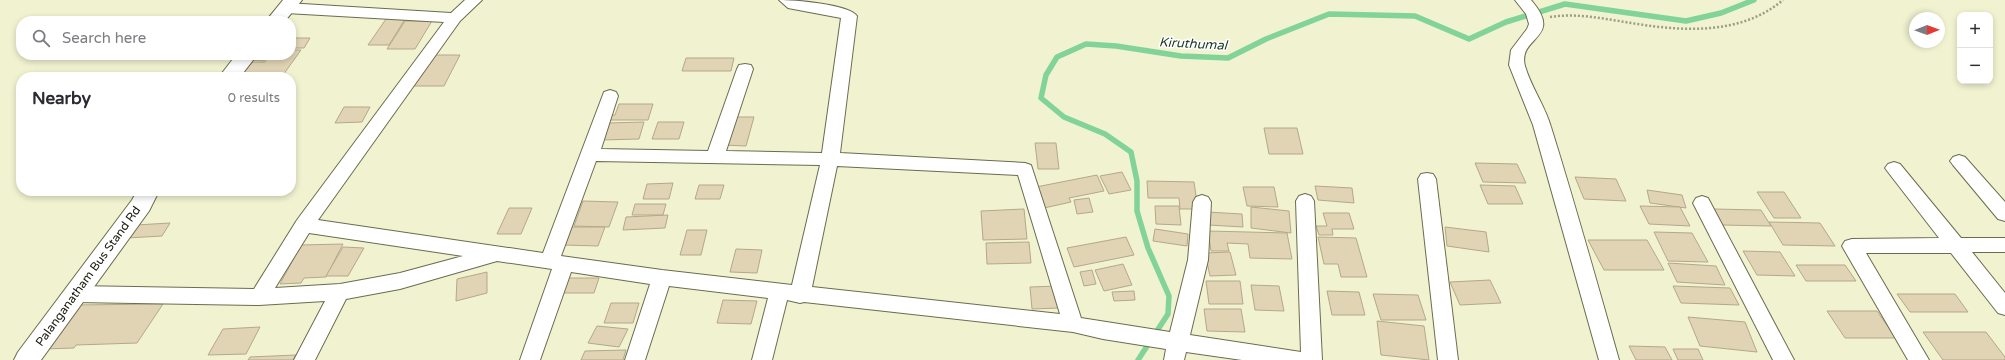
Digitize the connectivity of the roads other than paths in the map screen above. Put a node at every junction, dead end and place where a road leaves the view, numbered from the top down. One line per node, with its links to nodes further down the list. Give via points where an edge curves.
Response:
1 (474, 0): 5 (street)
2 (787, 0): 12 (street, via 793,5 840,12 849,16)
3 (1523, 0): 43 (street, via 1536,19 1537,25 1520,48 1516,56 1517,65 1542,125)
4 (285, 10): 5 (street)
5 (455, 18): 21 (street)
6 (243, 60): 8 (street)
7 (745, 69): 11 (street)
8 (233, 72)
9 (610, 96): 10 (street)
10 (590, 155): 11 (street); 25 (street)
11 (715, 157): 12 (street)
12 (830, 159): 30 (street); 33 (street, via 1025,169)
13 (1960, 161): 20 (street)
14 (1894, 168): 23 (street)
15 (1427, 179): 42 (street)
16 (146, 196): 29 (street, Palanganatham Bus Stand Rd)
17 (1305, 201): 41 (street)
18 (1202, 202): 34 (street, via 1198,260)
19 (1702, 203): 44 (street)
20 (2005, 214)
21 (304, 226): 24 (street); 31 (street)
22 (2005, 245): 23 (street)
23 (1956, 246): 32 (street); 45 (street, via 1852,246)
24 (496, 255): 25 (street); 27 (street, via 400,281)
25 (557, 263): 26 (street); 37 (street)
26 (662, 278): 28 (street); 38 (street)
27 (340, 292): 31 (street); 36 (street)
28 (779, 292): 30 (street); 39 (street)
29 (75, 294): 31 (street); 35 (street, Palanganatham Bus Stand Rd)
30 (800, 295): 33 (street)
31 (258, 297)
32 (2005, 307)
33 (1072, 324): 34 (street)
34 (1172, 347): 40 (street)
35 (27, 360)
36 (304, 360)
37 (530, 360)
38 (635, 360)
39 (762, 360)
40 (1300, 360)
41 (1312, 360)
42 (1448, 360)
43 (1609, 360)
44 (1784, 360)
45 (1919, 360)

